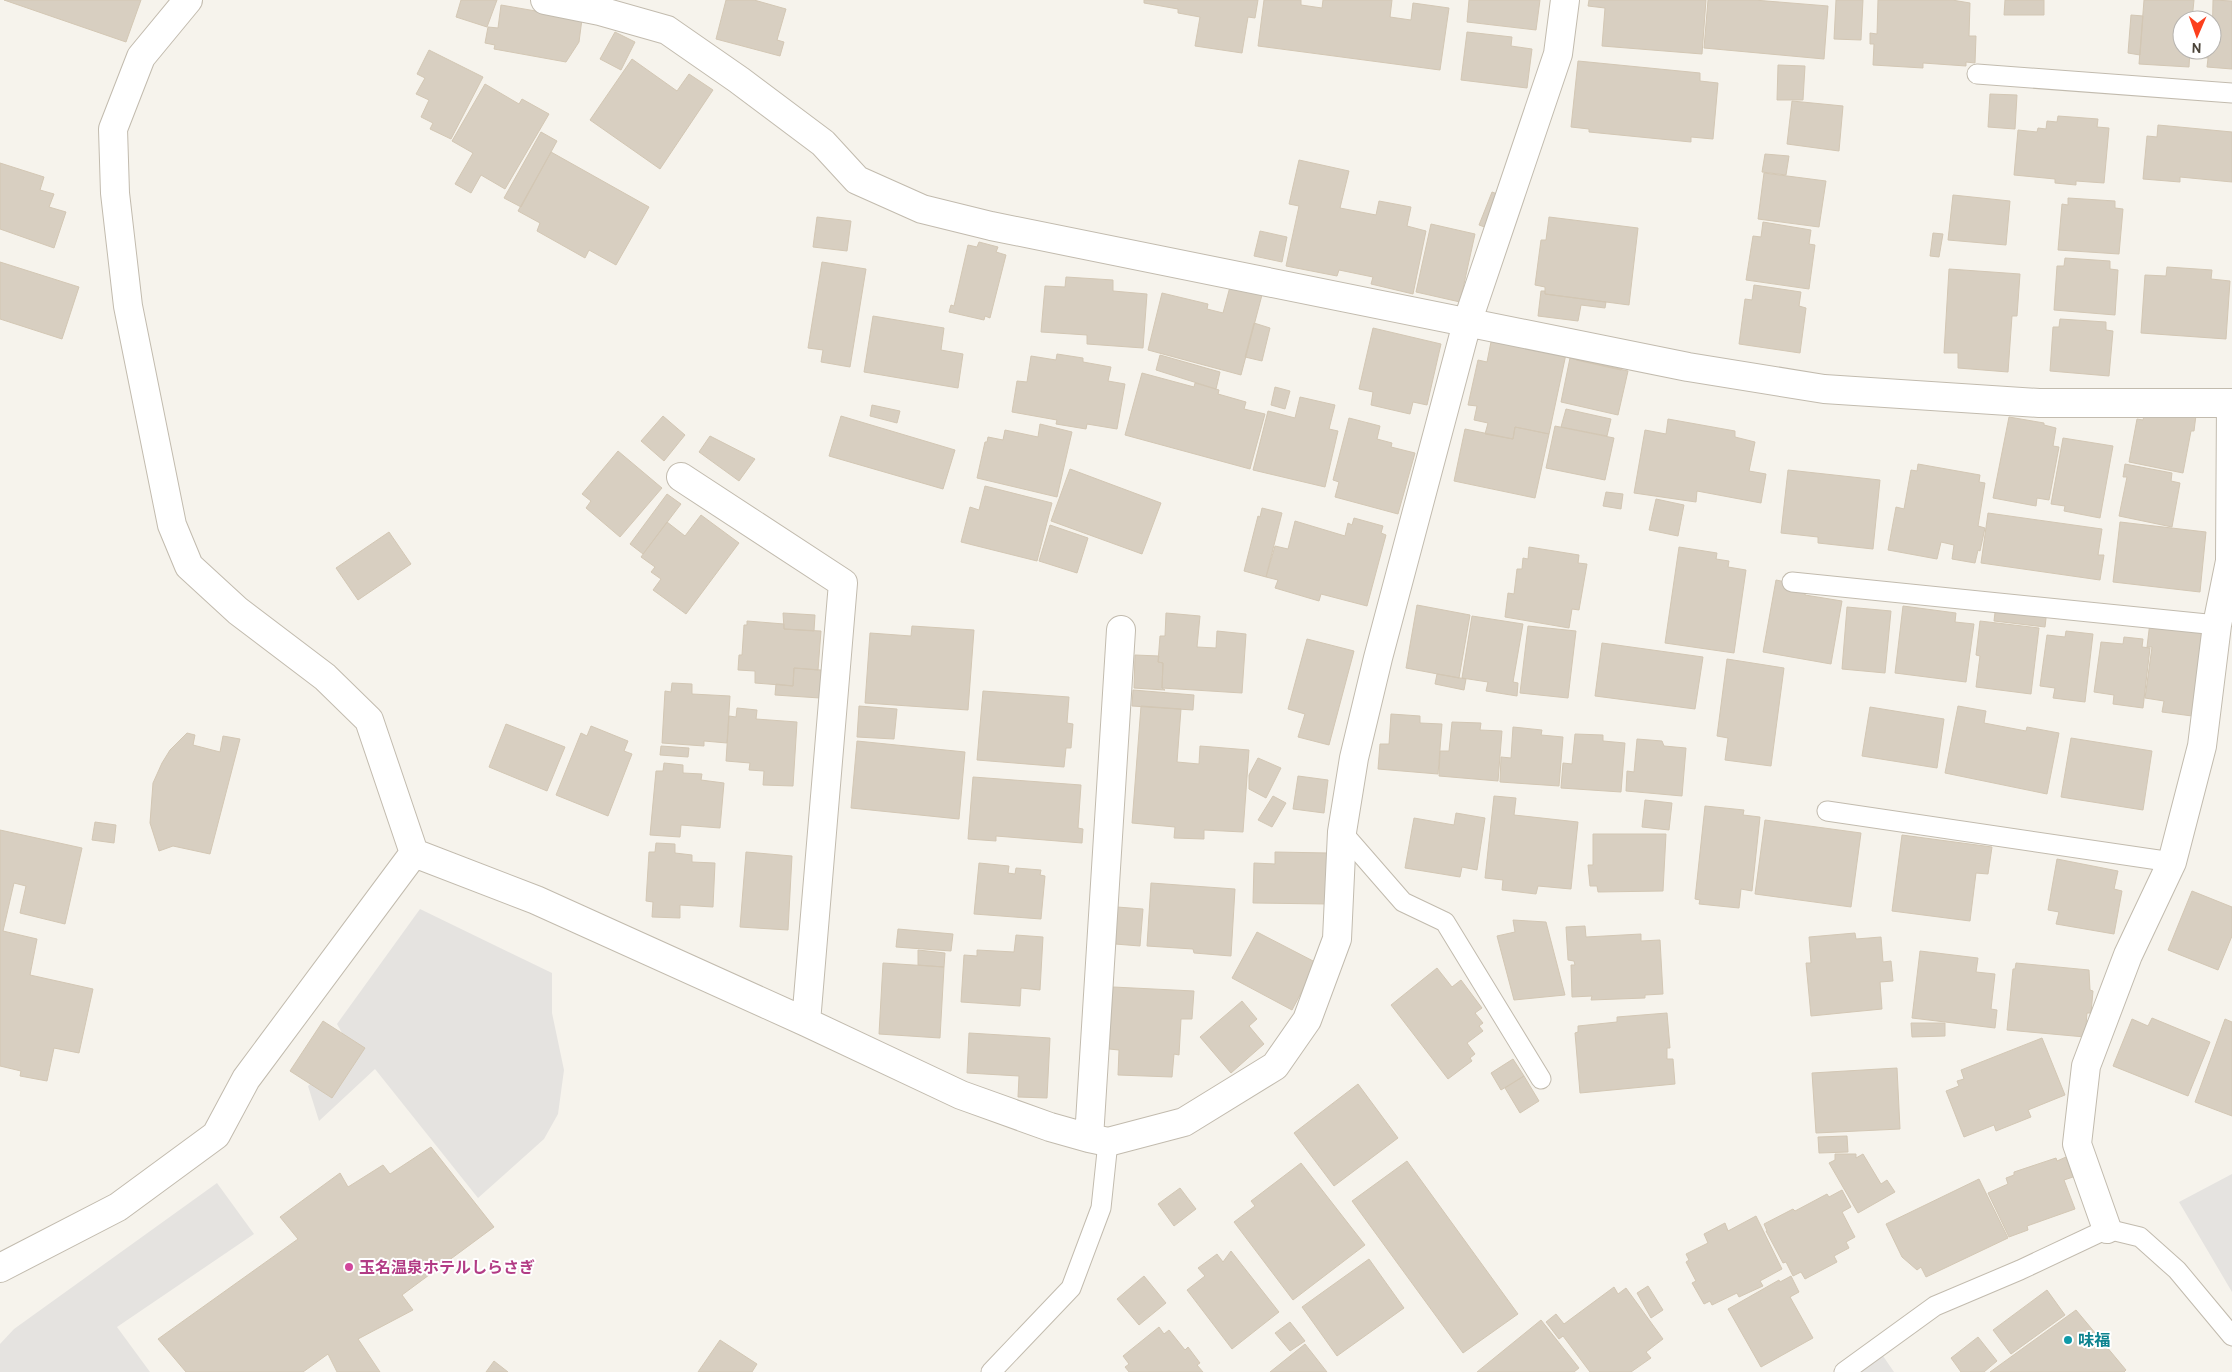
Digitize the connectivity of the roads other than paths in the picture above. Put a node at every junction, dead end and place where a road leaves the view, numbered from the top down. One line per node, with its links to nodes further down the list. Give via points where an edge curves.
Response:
1 (188, 0): 15 (street, via 142,57 113,130 115,193 128,306 172,525 190,566 238,611 325,677 369,720)
2 (545, 0): 6 (street, via 667,30 823,142 857,180 922,209 991,226)
3 (1565, 0): 6 (street, via 1558,54)
4 (1977, 74): 5 (lane)
5 (2232, 93)
6 (1467, 323): 7 (street, via 1688,367 1824,389 2039,403); 14 (street, via 1378,658 1354,758)
7 (2231, 403): 9 (street)
8 (681, 477): 17 (street, via 843,583)
9 (2231, 561): 11 (street)
10 (1792, 582): 11 (lane)
11 (2217, 626): 16 (street, via 2202,746)
12 (1121, 630): 19 (street)
13 (1828, 811): 16 (lane)
14 (1342, 832): 18 (lane, via 1403,902 1445,922); 19 (street, via 1337,939 1307,1020 1275,1066 1184,1122)
15 (414, 852): 17 (street, via 536,900); 21 (street, via 246,1079 216,1135 118,1207)
16 (2172, 862): 20 (street, via 2128,955 2086,1066 2077,1144)
17 (806, 1022): 19 (street, via 961,1095 1050,1127)
18 (1541, 1079)
19 (1098, 1140): 23 (lane, via 1101,1208 1071,1288)
20 (2107, 1229): 22 (lane, via 2140,1237 2177,1270); 24 (lane, via 1935,1306)
21 (0, 1268)
22 (2232, 1336)
23 (991, 1372)
24 (1844, 1372)

